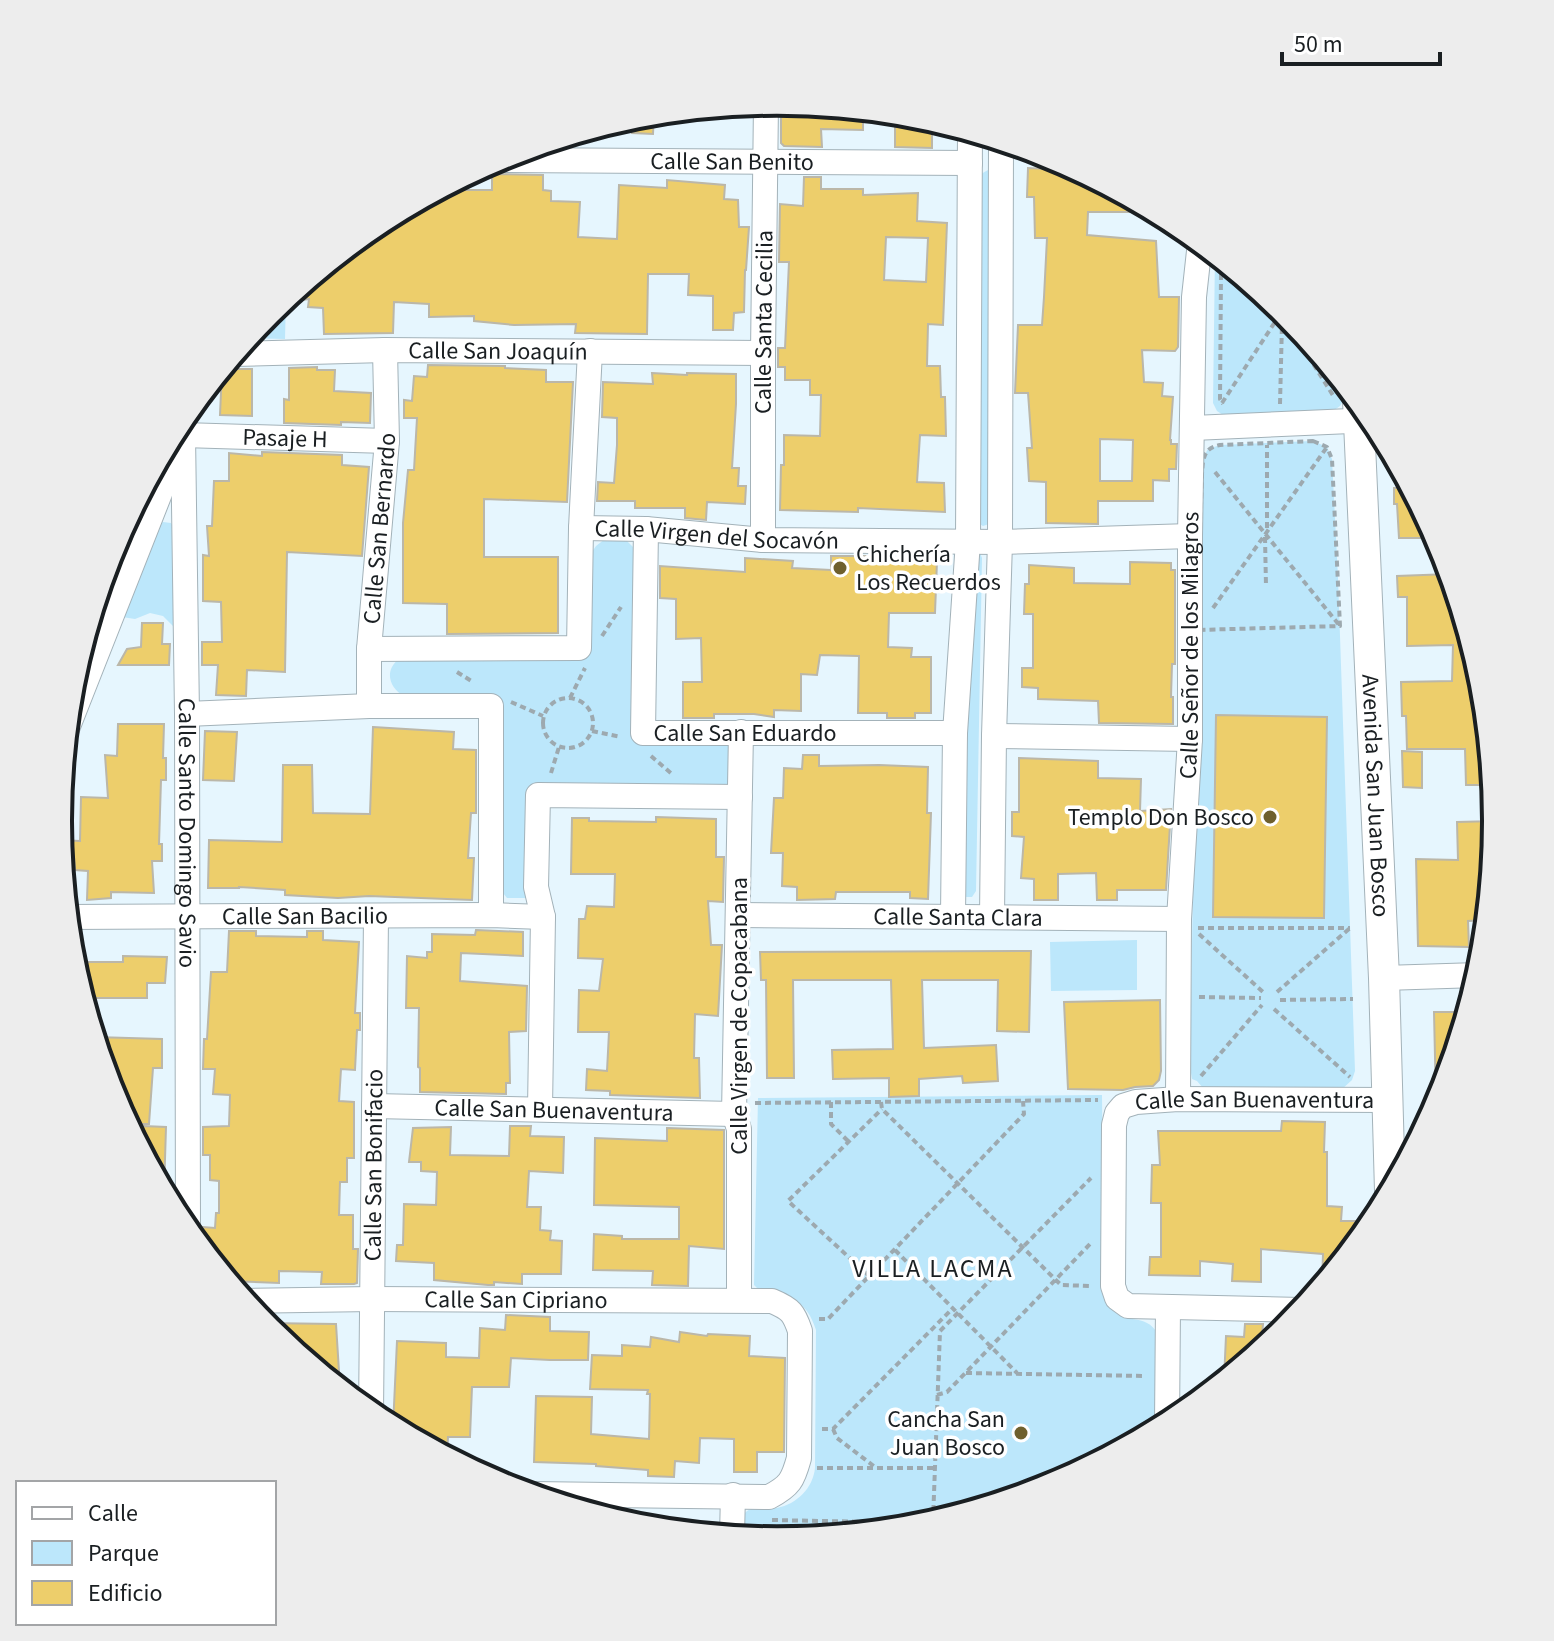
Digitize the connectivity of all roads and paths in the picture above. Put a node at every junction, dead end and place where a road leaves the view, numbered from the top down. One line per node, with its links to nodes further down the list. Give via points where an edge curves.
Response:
1 (766, 116): 5 (street, Calle Santa Cecilia)
2 (970, 146): 5 (street, Calle San Benito); 34 (street)
3 (1005, 153): 35 (street)
4 (530, 160): 5 (street, Calle San Benito)
5 (765, 162): 12 (street, Calle Santa Cecilia)
6 (1199, 256): 22 (street, Calle Señor de los Milagros)
7 (1221, 273): 14 (path)
8 (1275, 322): 14 (path)
9 (1286, 333): 16 (path)
10 (385, 350): 11 (street, Calle San Joaquín); 13 (street, Calle San Joaquín); 24 (street, Calle San Bernardo)
11 (590, 351): 12 (street, Calle San Joaquín); 29 (street, Calle Virgen del Socavón)
12 (763, 353): 33 (street, Calle Santa Cecilia)
13 (249, 354)
14 (1222, 403): 18 (path)
15 (1267, 406): 16 (path)
16 (1280, 406): 17 (path)
17 (1292, 406)
18 (1229, 408)
19 (1349, 409): 22 (street)
20 (1352, 414): 71 (street, Avenida San Juan Bosco)
21 (195, 424): 24 (street, Pasaje H)
22 (1193, 428): 32 (street, Calle Señor de los Milagros)
23 (185, 438): 48 (street, Calle Santo Domingo Savio)
24 (387, 441): 40 (street, Calle San Bernardo)
25 (1268, 443): 26 (path, via 1313,441); 27 (path, via 1213,446); 31 (path)
26 (1327, 447): 31 (path); 38 (path, via 1332,459)
27 (1203, 458): 31 (path); 39 (path)
28 (170, 462): 43 (street)
29 (581, 528): 30 (street, Calle Virgen del Socavón); 41 (street, Calle Virgen del Socavón)
30 (646, 529): 33 (street, Calle Virgen del Socavón); 51 (street, Calle San Eduardo, via 643,733)
31 (1266, 532): 36 (path); 38 (path); 39 (path)
32 (1190, 536): 35 (street, Calle Virgen del Socavón); 55 (street, Calle Señor de los Milagros)
33 (763, 540): 34 (street, Calle Virgen del Socavón)
34 (968, 541): 35 (street, Calle Virgen del Socavón); 52 (street)
35 (1000, 542): 53 (street)
36 (1266, 586)
37 (627, 597): 41 (path)
38 (1340, 626): 39 (path)
39 (1197, 630)
40 (369, 649): 41 (street); 47 (street, Calle San Bernardo)
41 (588, 651): 45 (path)
42 (450, 668): 44 (path)
43 (88, 675)
44 (474, 683)
45 (570, 698): 49 (path, via 553,702); 50 (path, via 591,713)
46 (499, 704): 47 (street); 49 (path); 61 (street)
47 (369, 706): 48 (street)
48 (187, 714): 66 (street, Calle Santo Domingo Savio)
49 (543, 716): 56 (path, via 545,735)
50 (592, 731): 54 (path); 56 (path, via 582,744)
51 (741, 732): 52 (street, Calle San Eduardo); 60 (street, Calle Virgen de Copacabana)
52 (955, 733): 64 (street)
53 (994, 736): 55 (street); 68 (street)
54 (625, 738)
55 (1190, 739): 69 (street, Calle Señor de los Milagros)
56 (559, 747): 59 (path)
57 (649, 755): 58 (path)
58 (675, 776)
59 (539, 796): 60 (street); 67 (street, via 536,887)
60 (740, 797): 62 (street, Calle Virgen de Copacabana)
61 (491, 915): 63 (street, Calle San Bacilio); 67 (street, Calle San Bacilio)
62 (738, 915): 64 (street, Calle Santa Clara); 89 (street, Calle Virgen de Copacabana)
63 (376, 916): 66 (street, Calle San Bacilio); 85 (street, Calle San Bonifacio)
64 (953, 916): 68 (street, Calle Santa Clara)
65 (79, 917): 66 (street, Calle San Bacilio)
66 (186, 917): 94 (street, Calle Santo Domingo Savio)
67 (543, 917): 87 (street)
68 (992, 917): 69 (street, Calle Santa Clara)
69 (1179, 919): 80 (street, Calle Señor de los Milagros)
70 (1464, 975): 71 (street)
71 (1384, 978): 81 (street, Avenida San Juan Bosco)
72 (1263, 992): 73 (path, via 1192,927 1350,928)
73 (1277, 992)
74 (1191, 996): 79 (path, via 1261,1002)
75 (1353, 999): 76 (path)
76 (1280, 1000)
77 (1274, 1009): 78 (path)
78 (1352, 1080)
79 (1197, 1081)
80 (1178, 1099): 81 (street, Calle San Buenaventura); 86 (street, Calle San Buenaventura)
81 (1387, 1100): 91 (street, Avenida San Juan Bosco)
82 (1023, 1101): 84 (path); 86 (path, via 1110,1100); 93 (path, via 1024,1114)
83 (831, 1102): 84 (path); 89 (path, via 751,1103); 90 (path, via 831,1124)
84 (881, 1102): 88 (path)
85 (374, 1106): 87 (street, Calle San Buenaventura); 101 (street, Calle San Bonifacio)
86 (1123, 1106): 92 (street, via 1114,1125)
87 (540, 1109): 89 (street, Calle San Buenaventura)
88 (882, 1109): 90 (path); 93 (path)
89 (734, 1114): 102 (street, Calle Virgen de Copacabana, via 739,1129)
90 (849, 1141): 98 (path, via 788,1201)
91 (1389, 1170)
92 (1113, 1178): 95 (street); 96 (path, via 1091,1178)
93 (958, 1183): 96 (path); 97 (path)
94 (188, 1207)
95 (1113, 1243): 99 (path, via 1089,1243); 100 (street)
96 (1023, 1247): 99 (path); 107 (path)
97 (895, 1249): 98 (path); 105 (path)
98 (869, 1276): 108 (path, via 828,1319)
99 (1056, 1279): 100 (path, via 1061,1285); 111 (path)
100 (1113, 1286): 104 (street, via 1128,1306)
101 (372, 1299): 102 (street, Calle San Cipriano); 103 (street, Calle San Cipriano); 116 (street, Calle San Bonifacio)
102 (739, 1300): 108 (street, Calle San Cipriano, via 772,1301)
103 (261, 1301)
104 (1168, 1307): 106 (street); 114 (street)
105 (953, 1308): 107 (path); 109 (path)
106 (1285, 1310)
107 (958, 1313): 110 (path); 111 (path)
108 (792, 1315): 118 (street, via 800,1331)
109 (940, 1321): 110 (path); 119 (path)
110 (940, 1331): 115 (path)
111 (991, 1346): 112 (path); 113 (path)
112 (966, 1373): 113 (path); 115 (path)
113 (1017, 1373): 114 (path)
114 (1168, 1376): 117 (street)
115 (937, 1395): 121 (path)
116 (371, 1397)
117 (1167, 1408)
118 (799, 1429): 119 (path); 122 (street, via 799,1458)
119 (833, 1429): 120 (path)
120 (876, 1468): 121 (path); 122 (path)
121 (935, 1468): 124 (path)
122 (791, 1478): 125 (street)
123 (600, 1502): 125 (street)
124 (934, 1507)
125 (733, 1517): 126 (path)
126 (853, 1521)

